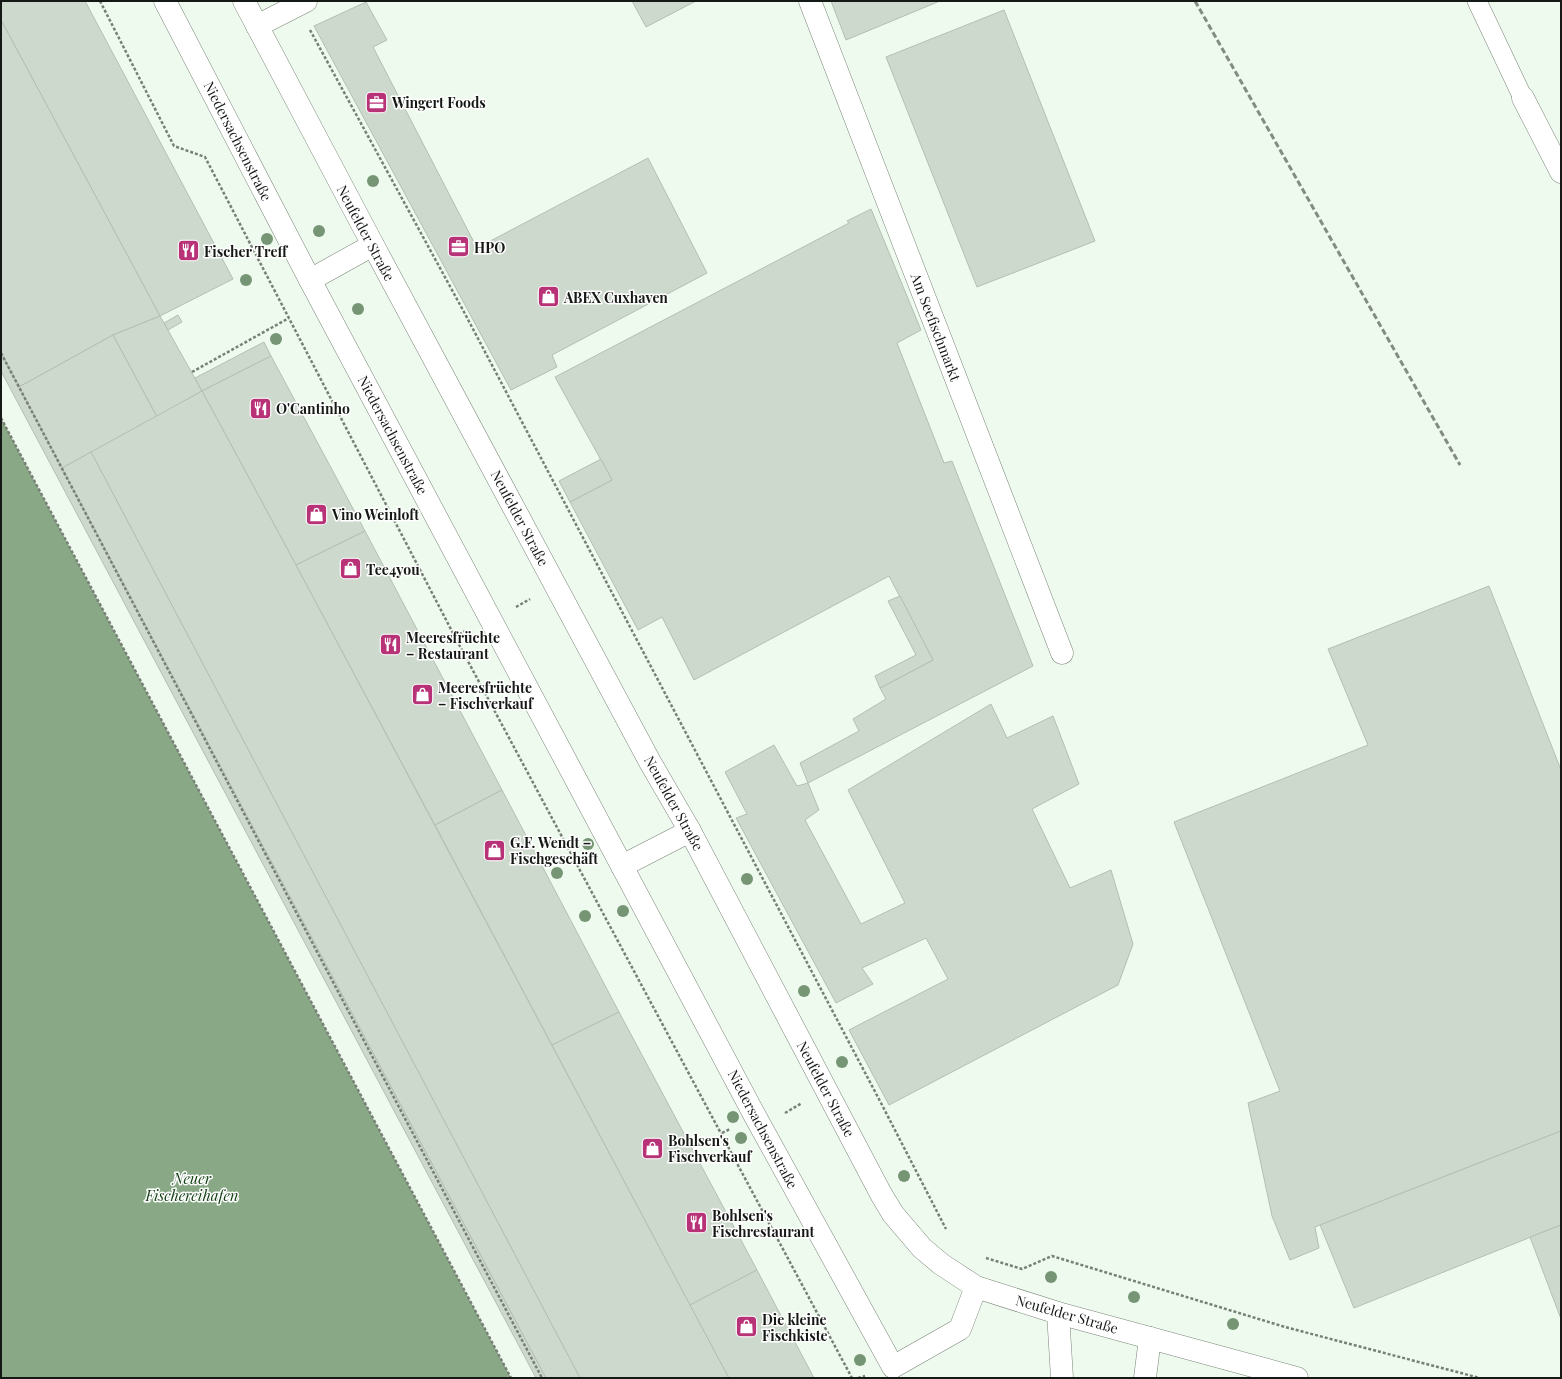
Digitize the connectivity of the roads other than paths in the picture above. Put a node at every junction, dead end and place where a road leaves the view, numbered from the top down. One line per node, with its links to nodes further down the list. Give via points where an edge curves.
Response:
1 (165, 1): 10 (street, Niedersachsenstraße)
2 (244, 1): 6 (street, Neufelder Straße)
3 (810, 1): 11 (street, Am Seefischmarkt)
4 (1477, 1): 7 (lane)
5 (302, 3): 6 (street)
6 (257, 26): 9 (street, Neufelder Straße)
7 (1523, 98): 8 (street)
8 (1561, 172)
9 (373, 245): 10 (street); 12 (street, Neufelder Straße, via 650,762)
10 (310, 280): 13 (street, Niedersachsenstraße)
11 (1062, 653)
12 (690, 831): 13 (street); 14 (street, Neufelder Straße, via 893,1214 922,1248)
13 (622, 866): 14 (street, Niedersachsenstraße, via 893,1367 960,1329)
14 (976, 1287): 15 (street, Neufelder Straße)
15 (1058, 1313): 16 (street, Neufelder Straße); 17 (street)
16 (1150, 1338): 18 (street); 19 (street, Neufelder Straße)
17 (1062, 1378)
18 (1145, 1378)
19 (1297, 1378)

